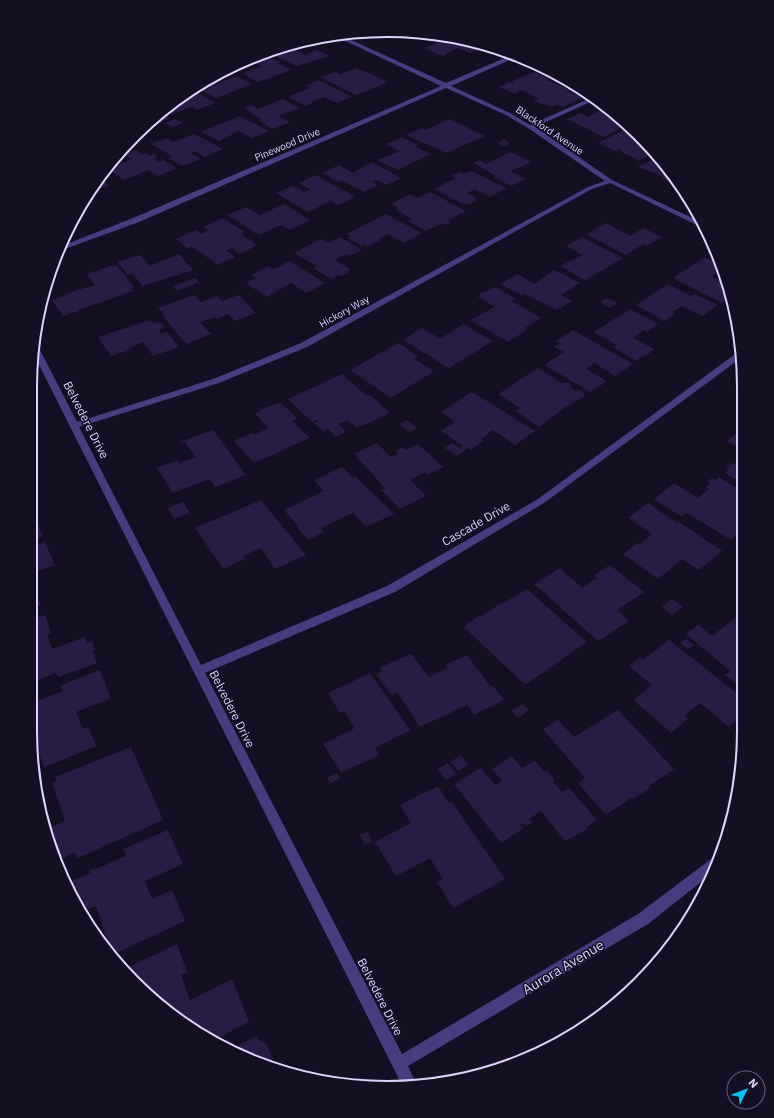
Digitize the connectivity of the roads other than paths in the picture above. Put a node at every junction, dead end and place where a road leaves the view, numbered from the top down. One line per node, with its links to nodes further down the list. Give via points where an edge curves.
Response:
1 (346, 40): 3 (street, Blackford Avenue)
2 (508, 59): 3 (street, Pinewood Drive)
3 (448, 85): 5 (street, Blackford Avenue); 8 (street, Pinewood Drive, via 136,220)
4 (588, 101): 5 (street)
5 (530, 127): 6 (street, Blackford Avenue)
6 (610, 181): 7 (street, Blackford Avenue); 11 (street, Hickory Way, via 590,188 304,345 216,381)
7 (696, 223)
8 (67, 247)
9 (39, 355): 11 (street, Belvedere Drive)
10 (735, 358): 12 (street, Cascade Drive, via 541,501 391,589)
11 (74, 426): 12 (street, Belvedere Drive)
12 (198, 671): 14 (street, Belvedere Drive)
13 (709, 868): 14 (street, Aurora Avenue, via 643,919)
14 (400, 1063): 15 (street, Belvedere Drive)
15 (408, 1080)

